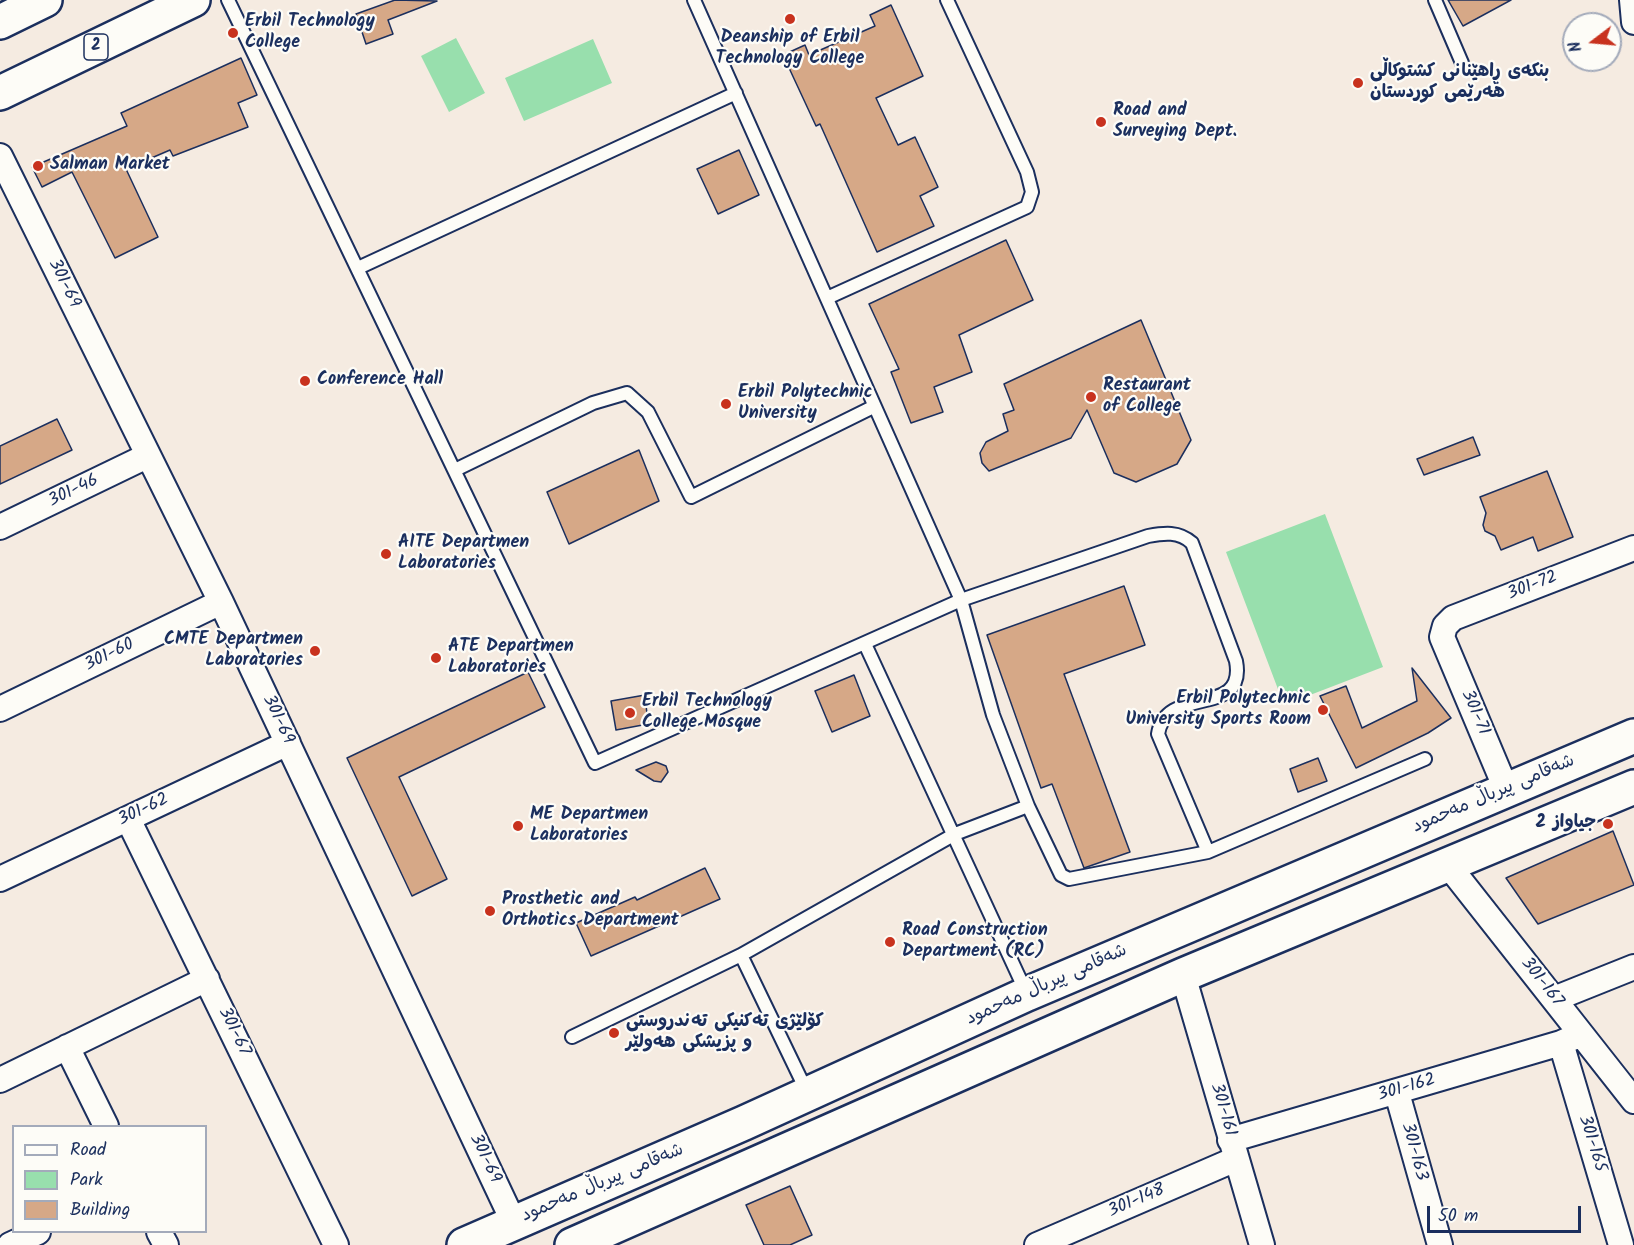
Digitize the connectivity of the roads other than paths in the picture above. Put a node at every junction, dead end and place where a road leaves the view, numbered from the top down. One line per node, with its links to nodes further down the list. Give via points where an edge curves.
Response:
1 (45, 0): 7 (main road)
2 (192, 0): 9 (main road, 2)
3 (228, 0): 12 (lane)
4 (694, 0): 10 (lane)
5 (947, 0): 13 (lane, via 1027,172 1032,192 1027,207)
6 (1435, 0): 8 (lane)
7 (0, 22)
8 (1462, 63)
9 (0, 93)
10 (736, 93): 12 (lane); 13 (lane)
11 (0, 156): 15 (street, 301-69)
12 (358, 268): 16 (lane)
13 (827, 298): 14 (lane)
14 (873, 407): 16 (lane, via 691,497 648,412 627,393 593,403); 19 (lane)
15 (147, 456): 17 (street, 301-46); 20 (street, 301-69)
16 (455, 470): 22 (lane, via 595,763)
17 (0, 527)
18 (1634, 548): 21 (street, 301-72, via 1454,618 1445,626)
19 (961, 600): 22 (lane); 29 (lane, via 993,715); 32 (lane, via 1148,536 1174,534 1191,543 1236,661 1237,682 1229,691 1167,714 1160,722 1158,734)
20 (221, 602): 23 (street, 301-60); 25 (street, 301-69)
21 (1442, 637): 28 (street, 301-71)
22 (865, 644): 31 (lane)
23 (0, 709)
24 (1634, 736): 28 (main road, شەقامی پیرباڵ مەحمود)
25 (288, 743): 30 (street, 301-62); 52 (street, 301-69)
26 (1425, 759): 32 (lane)
27 (1634, 787): 33 (main road)
28 (1506, 789): 39 (main road, شەقامی پیرباڵ مەحمود)
29 (1028, 806): 31 (lane); 32 (lane, via 1062,875 1069,879)
30 (128, 819): 34 (street, 301-62); 38 (street, 301-67)
31 (955, 834): 35 (lane); 39 (lane)
32 (1208, 852)
33 (1448, 865): 37 (main road); 40 (street, 301-167)
34 (0, 879)
35 (741, 955): 41 (lane); 46 (lane)
36 (1634, 967): 40 (street)
37 (1183, 975): 50 (street, 301-161); 51 (main road)
38 (207, 979): 43 (street); 56 (street, 301-67)
39 (1027, 993): 46 (main road, شەقامی پیرباڵ مەحمود)
40 (1554, 999): 42 (street, 301-167)
41 (572, 1037)
42 (1571, 1039): 45 (street, 301-162); 47 (street, 301-167); 53 (street, 301-165)
43 (67, 1047): 44 (street); 49 (street)
44 (0, 1080)
45 (1397, 1093): 50 (street, 301-162); 61 (street, 301-163)
46 (808, 1095): 48 (main road, شەقامی پیرباڵ مەحمود)
47 (1634, 1101)
48 (744, 1123): 51 (main road); 52 (main road, شەقامی پیرباڵ مەحمود)
49 (106, 1125)
50 (1233, 1150): 59 (street, 301-148); 60 (street, 301-161)
51 (761, 1162): 58 (main road)
52 (514, 1223): 57 (main road, شەقامی پیرباڵ مەحمود)
53 (1624, 1231)
54 (36, 1233): 55 (street)
55 (10, 1245)
56 (336, 1245)
57 (464, 1245)
58 (572, 1245)
59 (1037, 1245)
60 (1262, 1245)
61 (1440, 1245)

